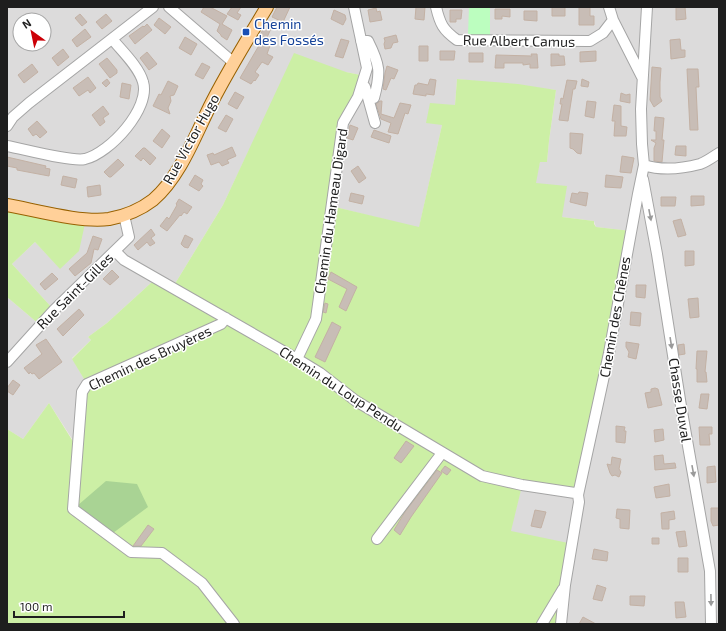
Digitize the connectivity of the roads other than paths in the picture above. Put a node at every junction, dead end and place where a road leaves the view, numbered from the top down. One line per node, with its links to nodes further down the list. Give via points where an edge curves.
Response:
1 (153, 7): 9 (street)
2 (169, 7): 13 (street)
3 (267, 7): 13 (main road, Rue Victor Hugo)
4 (354, 7): 10 (street, Chemin du Hameau Digard)
5 (436, 7): 8 (street, Rue Albert Camus, via 445,31 457,40 590,41 603,33)
6 (609, 7): 8 (street)
7 (647, 7): 12 (street, Chemin des Chênes)
8 (613, 20): 11 (street)
9 (113, 40): 18 (street, via 29,103); 19 (street, via 138,72 145,91 130,125 114,141 101,152 85,159 72,159)
10 (361, 41): 15 (street, Chemin du Hameau Digard, via 367,68); 16 (street, via 368,41 379,68)
11 (625, 44): 12 (street, via 633,51); 14 (street)
12 (645, 47): 14 (street, Chemin des Chênes)
13 (234, 63): 24 (main road, Rue Victor Hugo, via 179,167 165,187 144,206)
14 (642, 77): 21 (street, Chemin des Chênes)
15 (362, 84): 17 (street, via 366,86); 27 (street, Chemin du Hameau Digard, via 358,97 343,122 316,319)
16 (374, 98)
17 (375, 123)
18 (7, 126)
19 (7, 146)
20 (719, 153): 21 (street, via 701,164 673,169)
21 (644, 165): 22 (street, Chemin des Chênes)
22 (642, 177): 30 (street, Chemin des Chênes, via 609,353); 36 (street, Chasse Duval, one-way to 36, via 710,571)
23 (7, 205): 24 (main road, Rue Victor Hugo, via 86,219 108,219)
24 (124, 215): 25 (street, Rue Saint-Gilles, via 129,237)
25 (115, 251): 26 (street, Chemin du Loup Pendu, via 124,260); 28 (street, Rue Saint-Gilles, via 54,310)
26 (226, 318): 27 (street, Chemin du Loup Pendu); 33 (street, Chemin des Bruyères, via 222,324 85,387 82,392 73,509 131,552 162,553 202,583)
27 (297, 359): 29 (street, Chemin du Loup Pendu, via 356,401)
28 (7, 362)
29 (442, 453): 30 (street, Chemin du Loup Pendu, via 482,476 522,486); 31 (street)
30 (578, 495): 32 (street, Chemin des Chênes)
31 (377, 539)
32 (565, 585): 34 (street); 35 (street, Chemin des Chênes)
33 (234, 624)
34 (542, 624)
35 (561, 624)
36 (711, 624)

